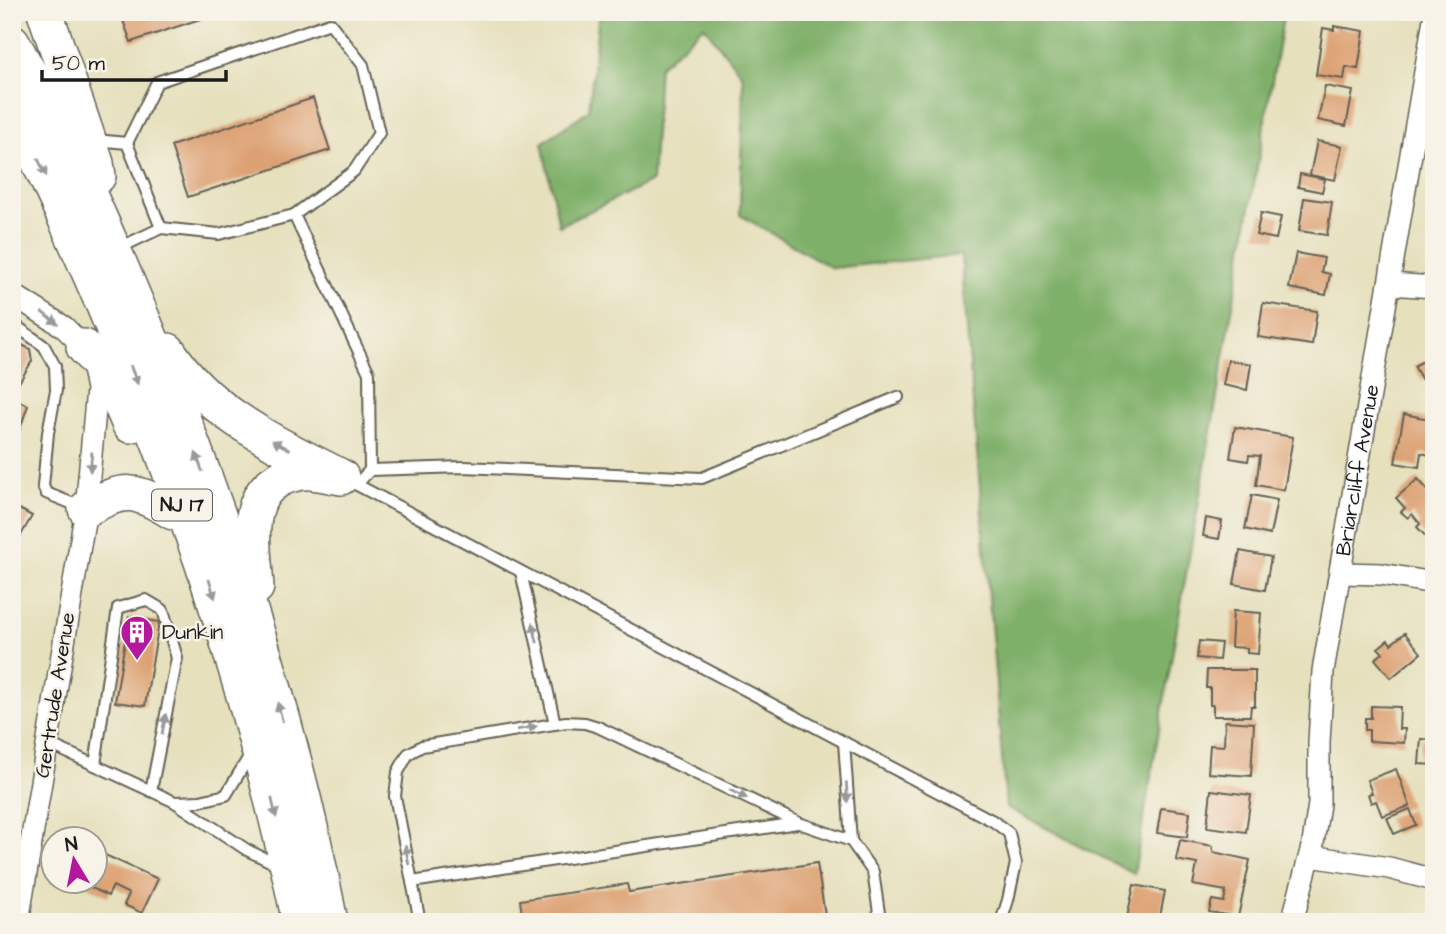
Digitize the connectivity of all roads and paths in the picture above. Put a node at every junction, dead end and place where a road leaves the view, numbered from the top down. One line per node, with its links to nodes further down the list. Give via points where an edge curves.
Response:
1 (45, 12): 5 (highway)
2 (1434, 19): 10 (street, Briarcliff Avenue)
3 (12, 42): 9 (highway, NJ 17)
4 (12, 106): 19 (highway, NJ 17, one-way to 19, via 146,405)
5 (88, 139): 6 (lane); 9 (highway)
6 (127, 143): 7 (lane, via 157,82 330,23 363,65 379,133 354,171); 8 (lane)
7 (294, 215): 8 (lane, via 219,234); 17 (lane, via 369,373)
8 (161, 228): 9 (lane)
9 (110, 241): 13 (highway, NJ 17)
10 (1389, 284): 11 (street); 21 (street, Briarcliff Avenue)
11 (1434, 288)
12 (12, 294): 15 (street, one-way to 15, via 64,327)
13 (135, 302): 17 (highway, one-way to 13, via 261,435 219,407 183,373); 23 (highway, NJ 17, one-way to 13, via 174,394)
14 (12, 323): 18 (lane, via 44,346 55,366 43,486 46,493)
15 (85, 347): 18 (street, Gertrude Avenue, one-way to 18, via 97,389); 19 (highway, via 116,392)
16 (898, 397): 17 (lane, via 702,478 464,467)
17 (356, 477): 20 (lane); 23 (highway, via 304,471 278,478 260,496 251,523)
18 (86, 509): 19 (highway, via 107,497 129,493 155,501); 26 (street, Gertrude Avenue)
19 (182, 521): 27 (highway, NJ 17, one-way to 27, via 232,651)
20 (521, 572): 24 (lane, one-way to 20); 25 (lane)
21 (1340, 573): 22 (street); 33 (street, Briarcliff Avenue, via 1323,671 1319,804)
22 (1434, 583)
23 (261, 643): 39 (highway, NJ 17, one-way to 23)
24 (555, 724): 31 (lane, one-way to 31, via 598,727); 36 (lane, one-way to 24, via 395,796 398,772 408,754 422,747)
25 (844, 742): 32 (lane, one-way to 32); 42 (lane, via 1009,833 1016,863)
26 (47, 743): 28 (lane); 37 (street, Gertrude Avenue)
27 (257, 744): 30 (lane, via 226,795); 34 (highway, NJ 17, one-way to 34)
28 (95, 765): 29 (lane); 29 (lane, one-way to 28, via 177,658 163,610 146,600 118,608)
29 (152, 791): 30 (lane)
30 (175, 802): 34 (lane, via 247,850)
31 (799, 823): 32 (lane); 36 (lane)
32 (851, 841): 41 (lane, via 873,872)
33 (1310, 856): 35 (street); 43 (street, Briarcliff Avenue)
34 (288, 869): 38 (highway, NJ 17)
35 (1434, 880)
36 (412, 883): 40 (lane)
37 (18, 922)
38 (300, 922)
39 (330, 922)
40 (420, 922)
41 (878, 922)
42 (1001, 922)
43 (1292, 922)

